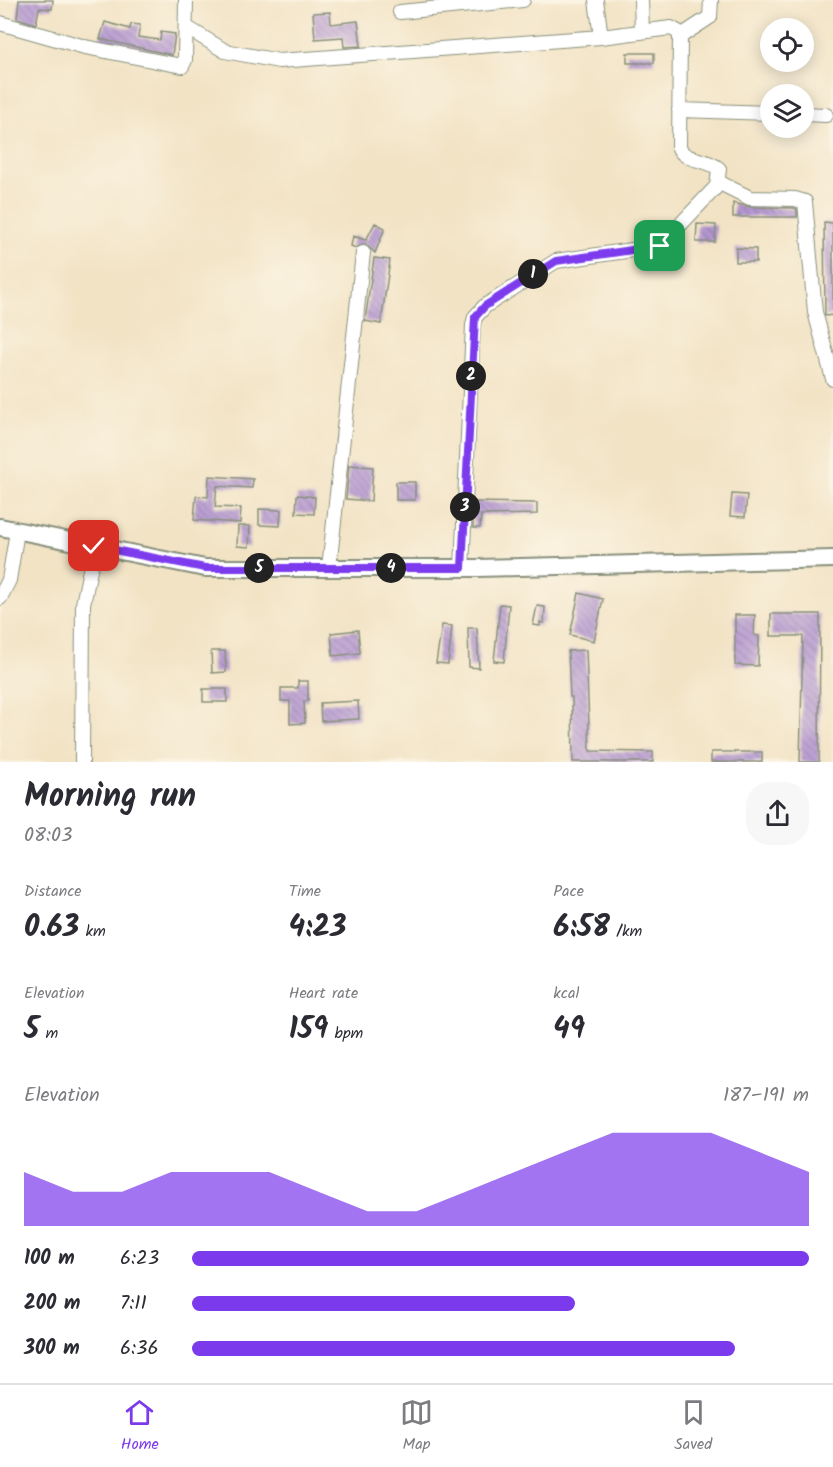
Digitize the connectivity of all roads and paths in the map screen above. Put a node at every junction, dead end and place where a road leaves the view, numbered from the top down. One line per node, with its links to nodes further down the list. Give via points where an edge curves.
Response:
1 (186, 0): 8 (street)
2 (523, 0): 6 (street)
3 (597, 0): 10 (street)
4 (641, 0): 9 (street)
5 (711, 0): 11 (street, via 710,17)
6 (400, 12)
7 (0, 23): 8 (street, via 85,47 178,66 185,60)
8 (186, 27): 10 (street, via 225,51 279,61)
9 (642, 32): 10 (street); 11 (street, via 671,28)
10 (601, 36)
11 (681, 36): 12 (street)
12 (679, 110): 13 (street); 16 (street, via 681,152 719,168)
13 (760, 113)
14 (814, 114): 15 (street)
15 (826, 115)
16 (718, 182): 18 (street, via 750,198 805,202 815,312); 24 (street, via 660,246 556,261 479,310 473,325)
17 (363, 252): 23 (street)
18 (833, 379)
19 (0, 527): 20 (main road)
20 (17, 531): 21 (main road); 25 (street, via 9,579)
21 (94, 546): 23 (main road, via 205,568); 26 (street, via 83,604)
22 (833, 559): 24 (main road)
23 (329, 568): 24 (main road)
24 (462, 568)
25 (0, 598)
26 (82, 762)

